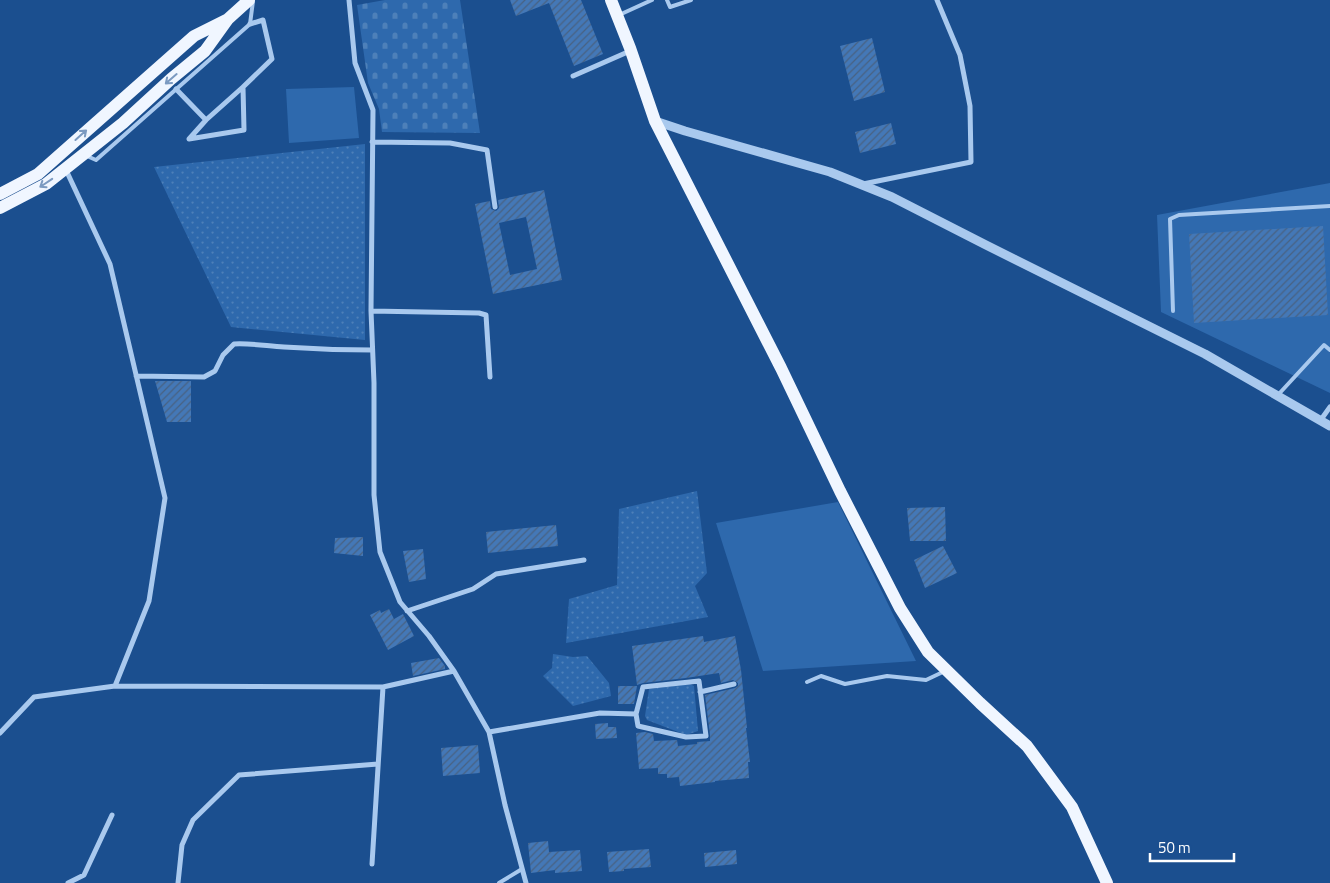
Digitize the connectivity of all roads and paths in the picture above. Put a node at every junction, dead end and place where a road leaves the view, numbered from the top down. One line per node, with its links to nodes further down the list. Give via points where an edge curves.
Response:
1 (249, 0): 10 (main road)
2 (253, 0): 11 (lane)
3 (349, 0): 18 (street, via 354,63 373,110)
4 (611, 0): 9 (main road)
5 (652, 0): 9 (lane)
6 (667, 0): 7 (lane, via 670,7)
7 (691, 0)
8 (937, 0): 21 (street, via 960,55 970,106 970,162)
9 (617, 16): 12 (main road)
10 (228, 19): 19 (main road, one-way to 19, via 205,51); 22 (main road, one-way to 10, via 38,174 194,36)
11 (250, 24): 14 (street, via 263,20 272,59); 15 (lane)
12 (631, 51): 13 (street); 17 (main road)
13 (573, 76)
14 (243, 87): 16 (street); 16 (street, via 244,130 189,139)
15 (176, 89): 16 (street); 19 (lane, via 96,160)
16 (206, 120)
17 (655, 121): 21 (street, via 830,172); 38 (main road, via 900,608 928,652)
18 (372, 142): 24 (street, via 450,143 487,150); 26 (street)
19 (83, 155): 20 (main road)
20 (66, 168): 25 (main road, one-way to 25, via 46,184); 30 (street, via 110,264)
21 (860, 184): 32 (street, via 1205,354)
22 (0, 194)
23 (1330, 206): 27 (lane, via 1179,215 1170,219)
24 (495, 207)
25 (0, 208)
26 (371, 311): 28 (street); 31 (street, via 486,315)
27 (1173, 311)
28 (372, 350): 30 (street, via 234,344 223,355 215,371 204,377); 37 (street, via 374,495 380,552 400,602)
29 (1330, 350): 32 (lane, via 1324,345)
30 (136, 376): 42 (street, via 166,498 148,601)
31 (490, 377)
32 (1277, 396): 34 (street)
33 (1330, 407): 34 (street)
34 (1320, 421): 35 (street)
35 (1330, 426)
36 (584, 560): 37 (street, via 496,574 473,589)
37 (407, 611): 39 (street)
38 (947, 670): 40 (lane, via 926,680 887,676 846,684 821,676); 56 (main road, via 1027,746 1072,807)
39 (454, 671): 43 (street); 46 (street)
40 (807, 682)
41 (734, 684): 44 (street)
42 (116, 686): 43 (street); 47 (street, via 34,697)
43 (383, 687): 48 (street)
44 (700, 692): 45 (street, via 699,681 643,687); 45 (street, via 706,736 686,738 638,726)
45 (636, 714): 46 (street, via 600,713)
46 (489, 732): 51 (street)
47 (0, 733)
48 (378, 764): 50 (street); 53 (street, via 239,775 193,820 182,845)
49 (112, 815): 52 (street, via 84,875)
50 (372, 864)
51 (522, 869): 54 (lane); 55 (street)
52 (68, 883)
53 (178, 883)
54 (498, 883)
55 (526, 883)
56 (1107, 883)

